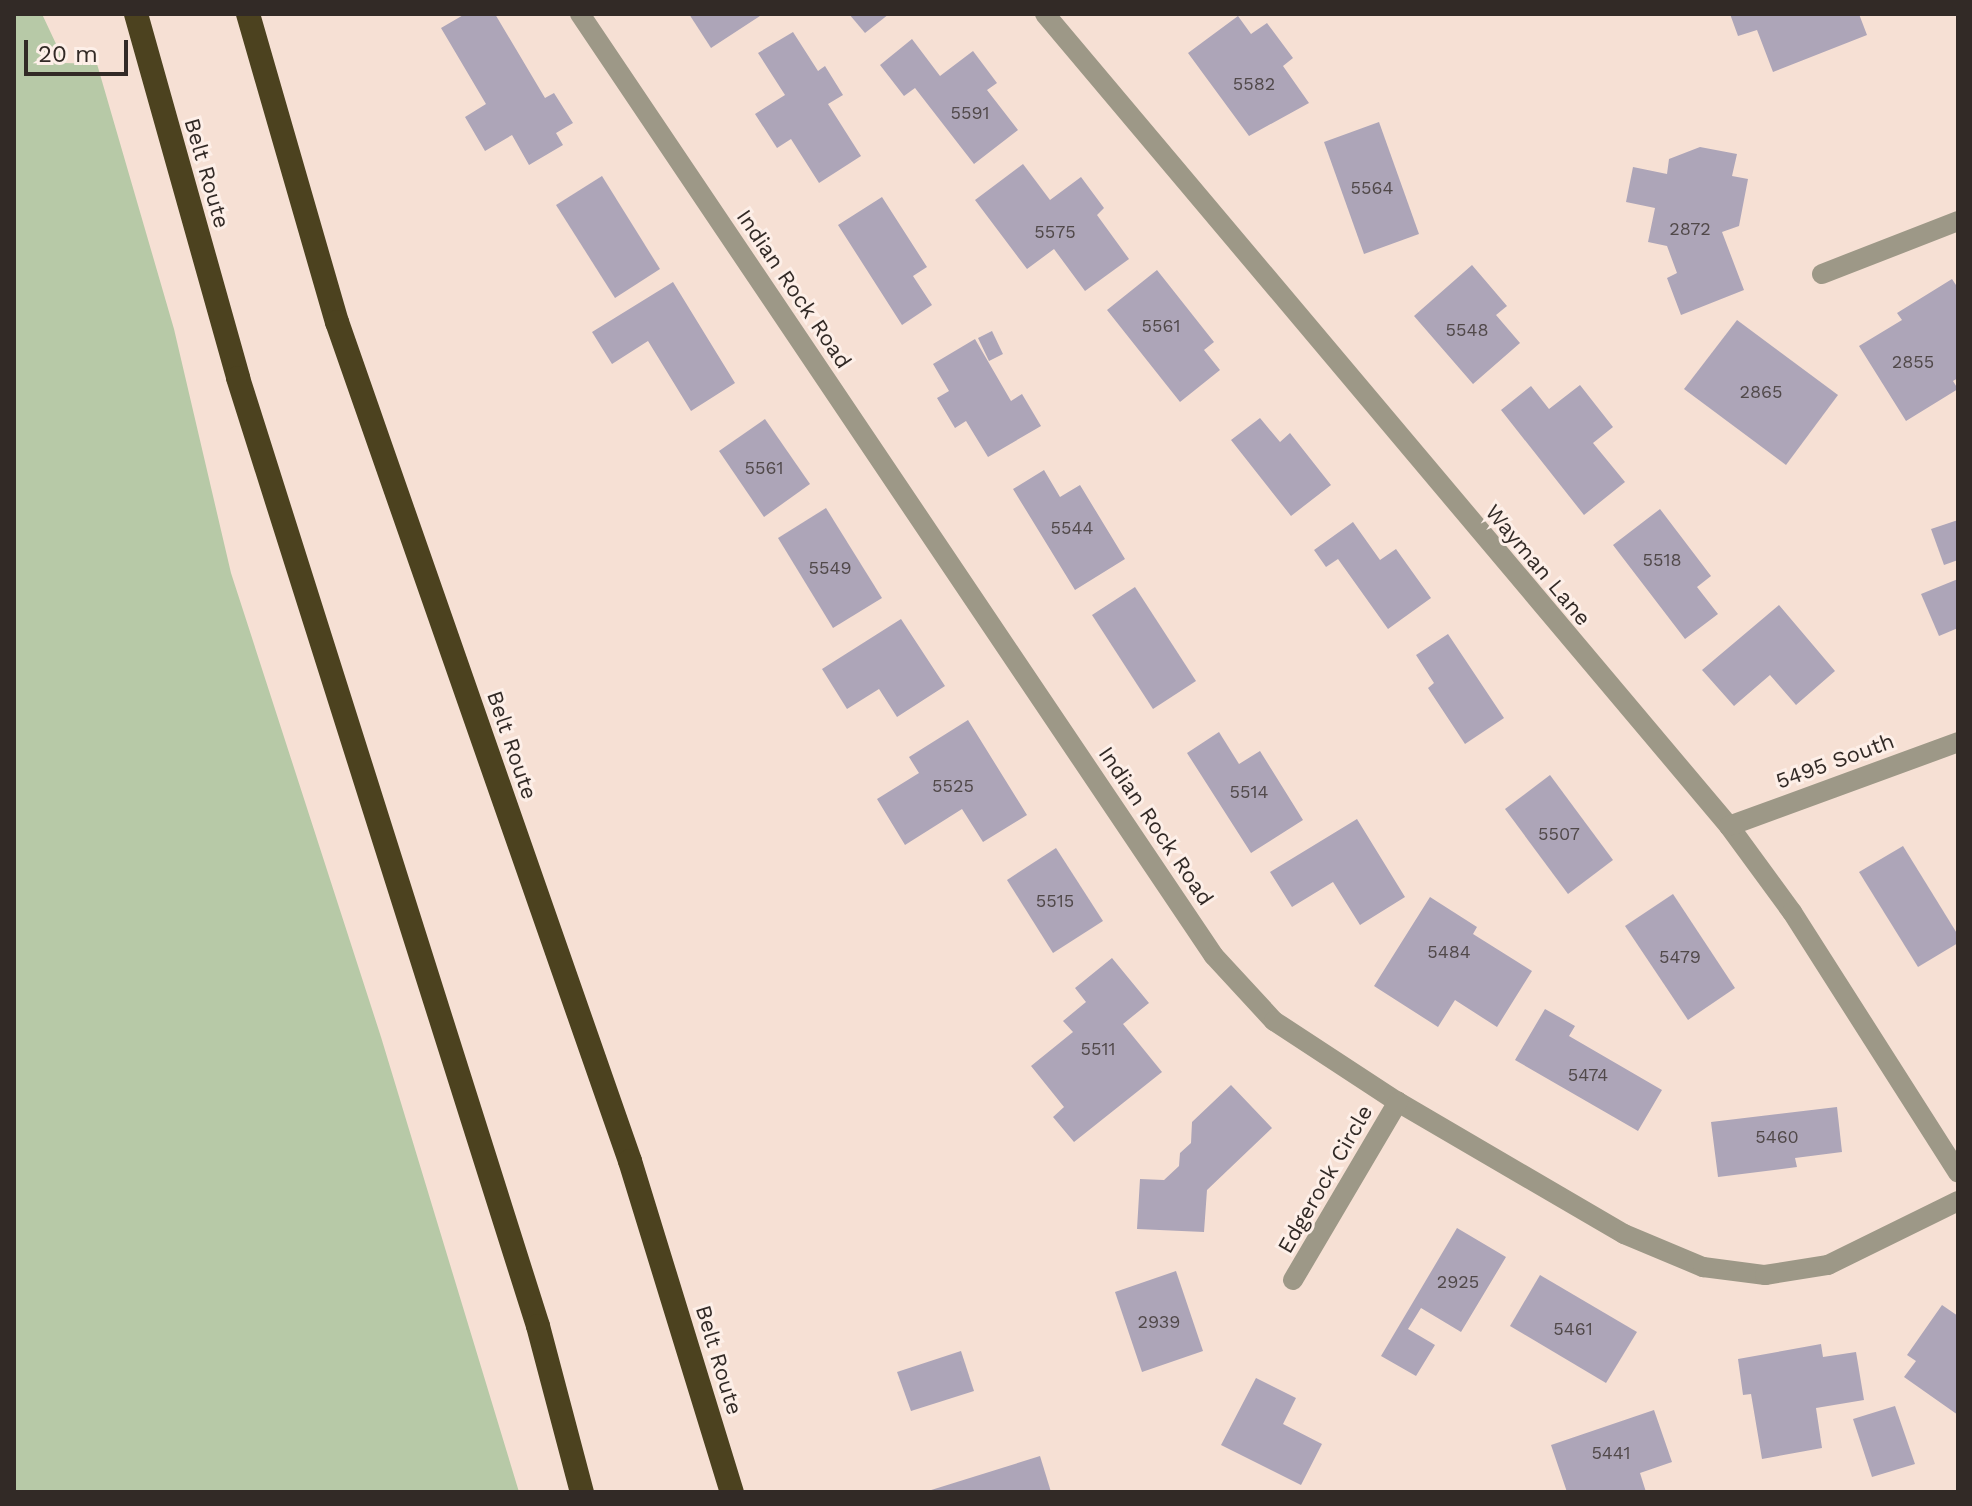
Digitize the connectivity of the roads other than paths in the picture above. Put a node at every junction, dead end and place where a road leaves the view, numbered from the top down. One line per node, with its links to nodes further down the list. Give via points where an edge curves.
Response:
1 (136, 14): 13 (highway, Belt Route, via 238,378 538,1326)
2 (248, 14): 14 (highway, Belt Route, via 337,322 630,1161)
3 (580, 14): 9 (street, Indian Rock Road, via 1223,968 1298,1040)
4 (1045, 14): 8 (street, Wayman Lane)
5 (1958, 221): 6 (street)
6 (1822, 274)
7 (1958, 742): 8 (street, 5495 South)
8 (1729, 826): 10 (street, Wayman Lane, via 1792,912)
9 (1398, 1102): 11 (street, Indian Rock Road, via 1624,1234 1675,1257 1733,1272 1765,1275 1828,1265); 12 (street, Edgerock Circle)
10 (1958, 1173)
11 (1958, 1201)
12 (1293, 1280)
13 (582, 1492)
14 (732, 1492)

